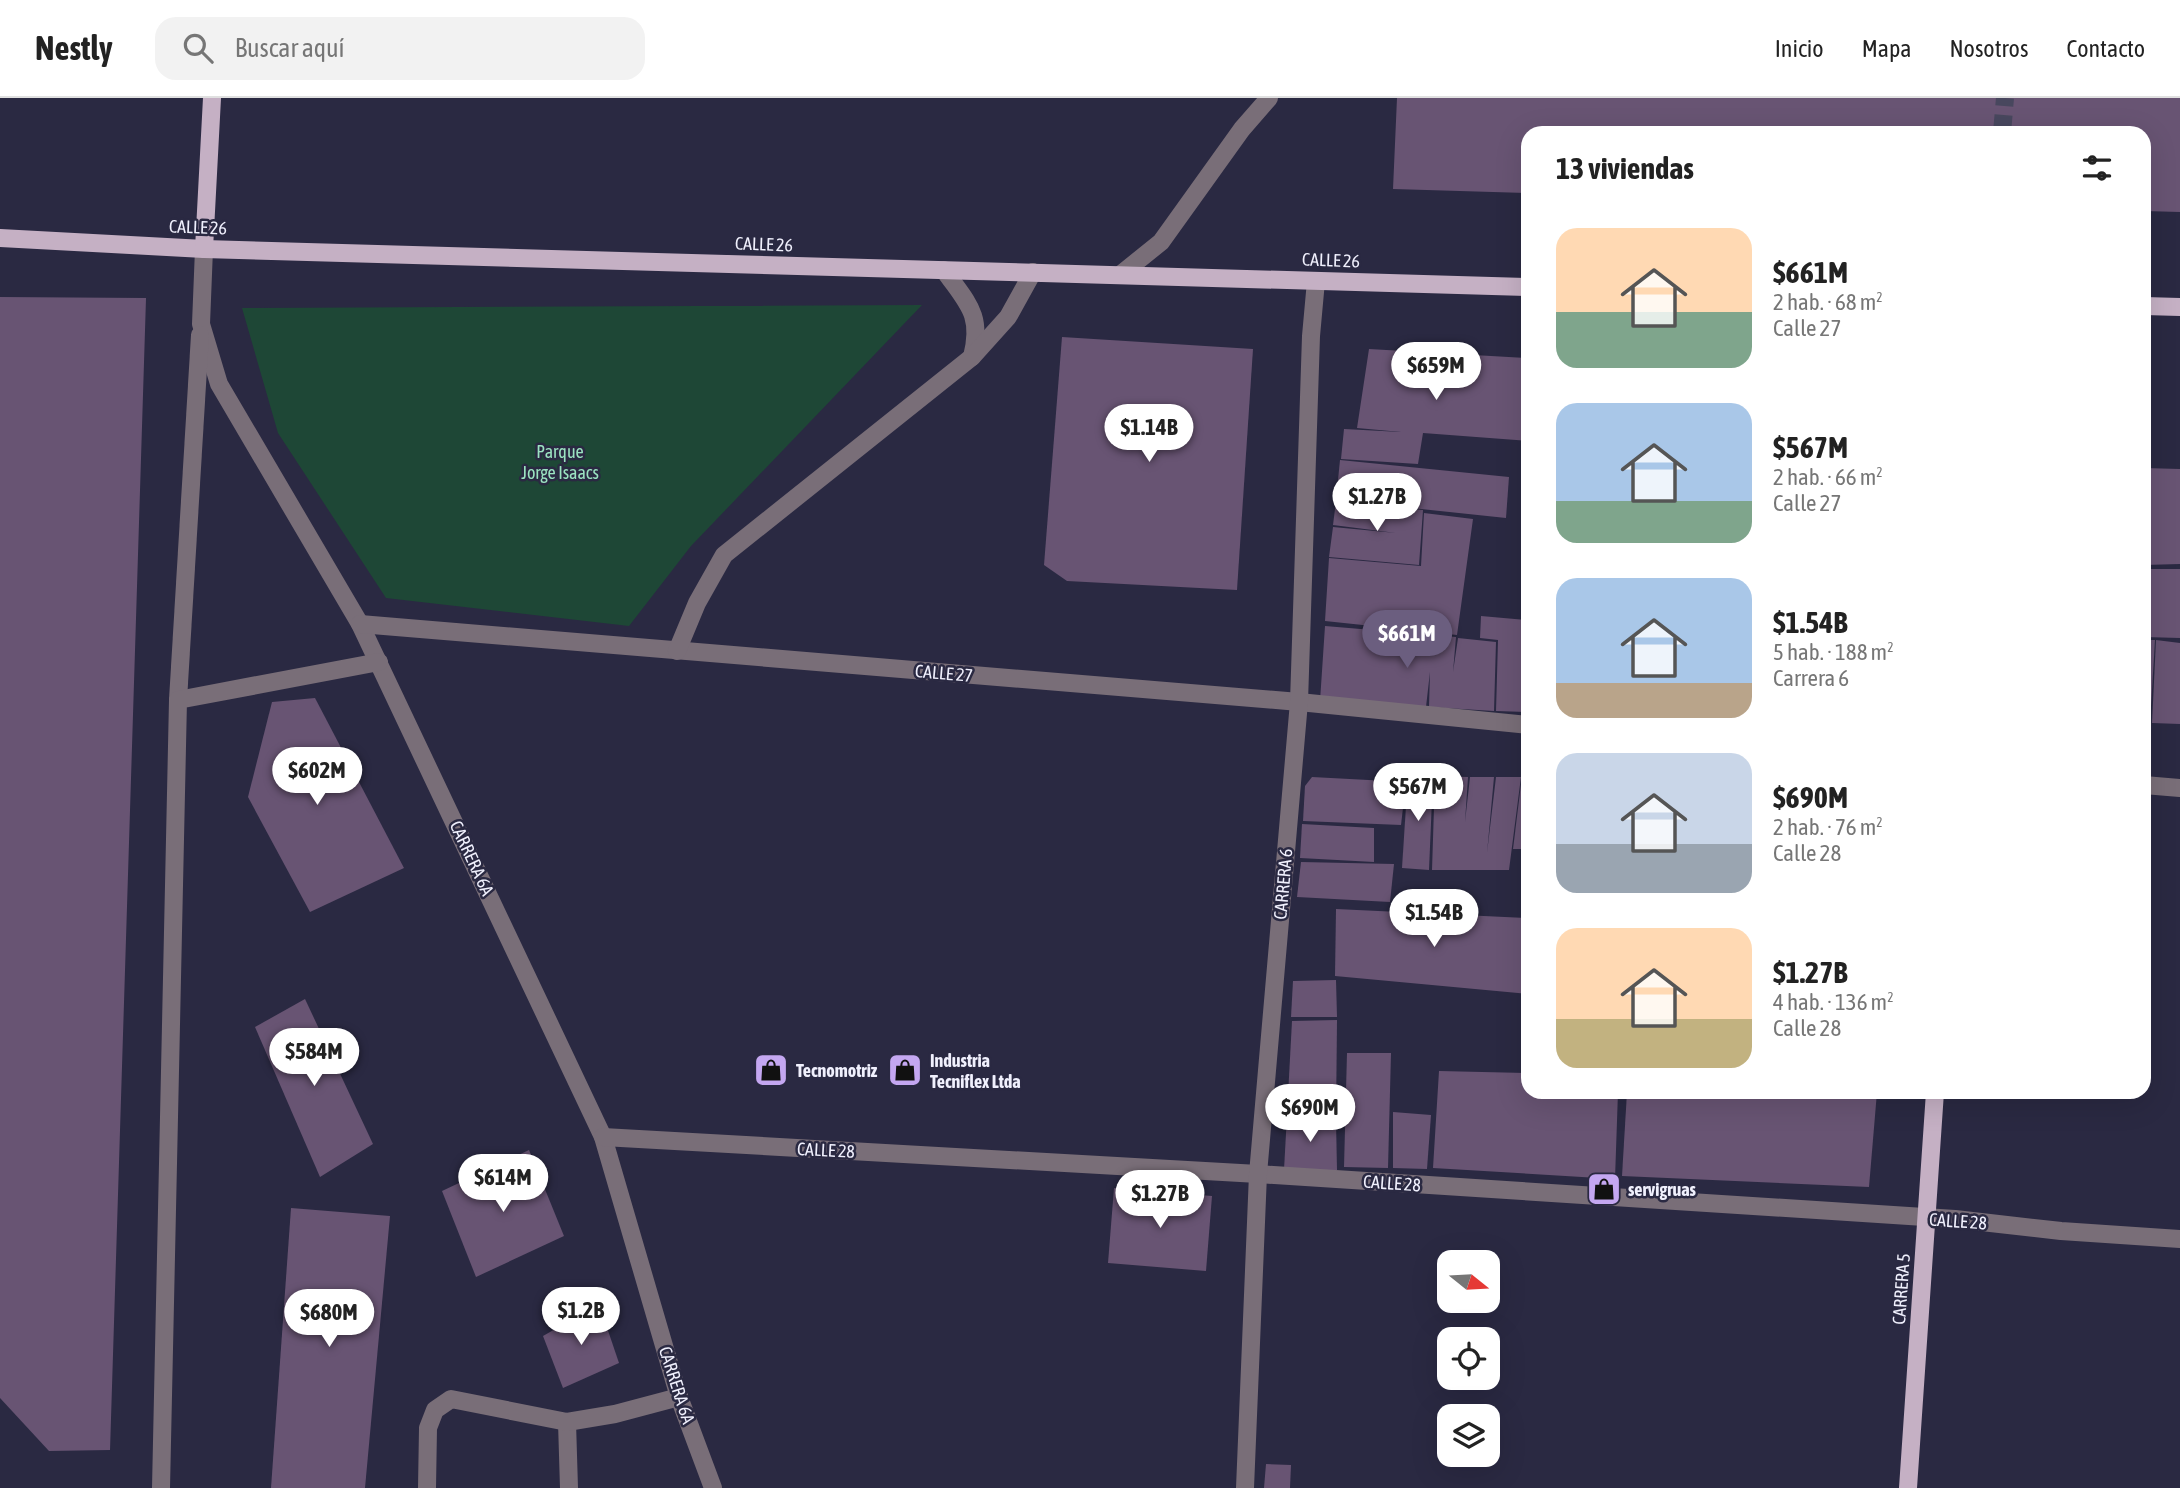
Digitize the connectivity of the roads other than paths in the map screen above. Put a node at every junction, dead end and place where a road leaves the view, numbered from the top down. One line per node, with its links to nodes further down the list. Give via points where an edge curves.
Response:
1 (212, 98): 4 (main road)
2 (1269, 98): 7 (street, via 1161,242)
3 (0, 238): 4 (main road, CALLE 26)
4 (204, 249): 5 (main road, CALLE 26); 12 (street, CARRERA 6A)
5 (944, 270): 6 (main road, CALLE 26); 13 (street, via 975,317 977,339)
6 (1033, 272): 7 (main road, CALLE 26); 13 (street, via 1008,317)
7 (1120, 275): 8 (main road, CALLE 26)
8 (1316, 281): 9 (main road, CALLE 26); 18 (street, CARRERA 6)
9 (1521, 287)
10 (2151, 306): 11 (main road)
11 (2180, 307)
12 (201, 324): 14 (street, CARRERA 6A, via 219,384); 17 (street)
13 (972, 357): 15 (street, via 724,555 696,603)
14 (360, 624): 15 (street, CALLE 27); 16 (street, CARRERA 6A)
15 (677, 652): 18 (street, CALLE 27)
16 (379, 662): 17 (street); 23 (street, CARRERA 6A)
17 (178, 700): 29 (street)
18 (1299, 702): 19 (street, CALLE 27); 24 (street, CARRERA 6)
19 (1521, 724)
20 (2151, 786): 21 (street)
21 (2180, 788)
22 (1935, 1099): 25 (main road, CARRERA 5)
23 (603, 1137): 24 (street, CALLE 28); 27 (street, CARRERA 6A)
24 (1258, 1174): 25 (street, CALLE 28); 33 (street, CARRERA 6)
25 (1926, 1219): 26 (street, CALLE 28); 34 (main road, CARRERA 5)
26 (2180, 1239)
27 (679, 1397): 28 (street); 32 (street, CARRERA 6A)
28 (567, 1422): 30 (street, via 450,1399 435,1410 428,1428); 31 (street)
29 (160, 1488)
30 (427, 1488)
31 (569, 1488)
32 (713, 1488)
33 (1245, 1488)
34 (1908, 1488)

